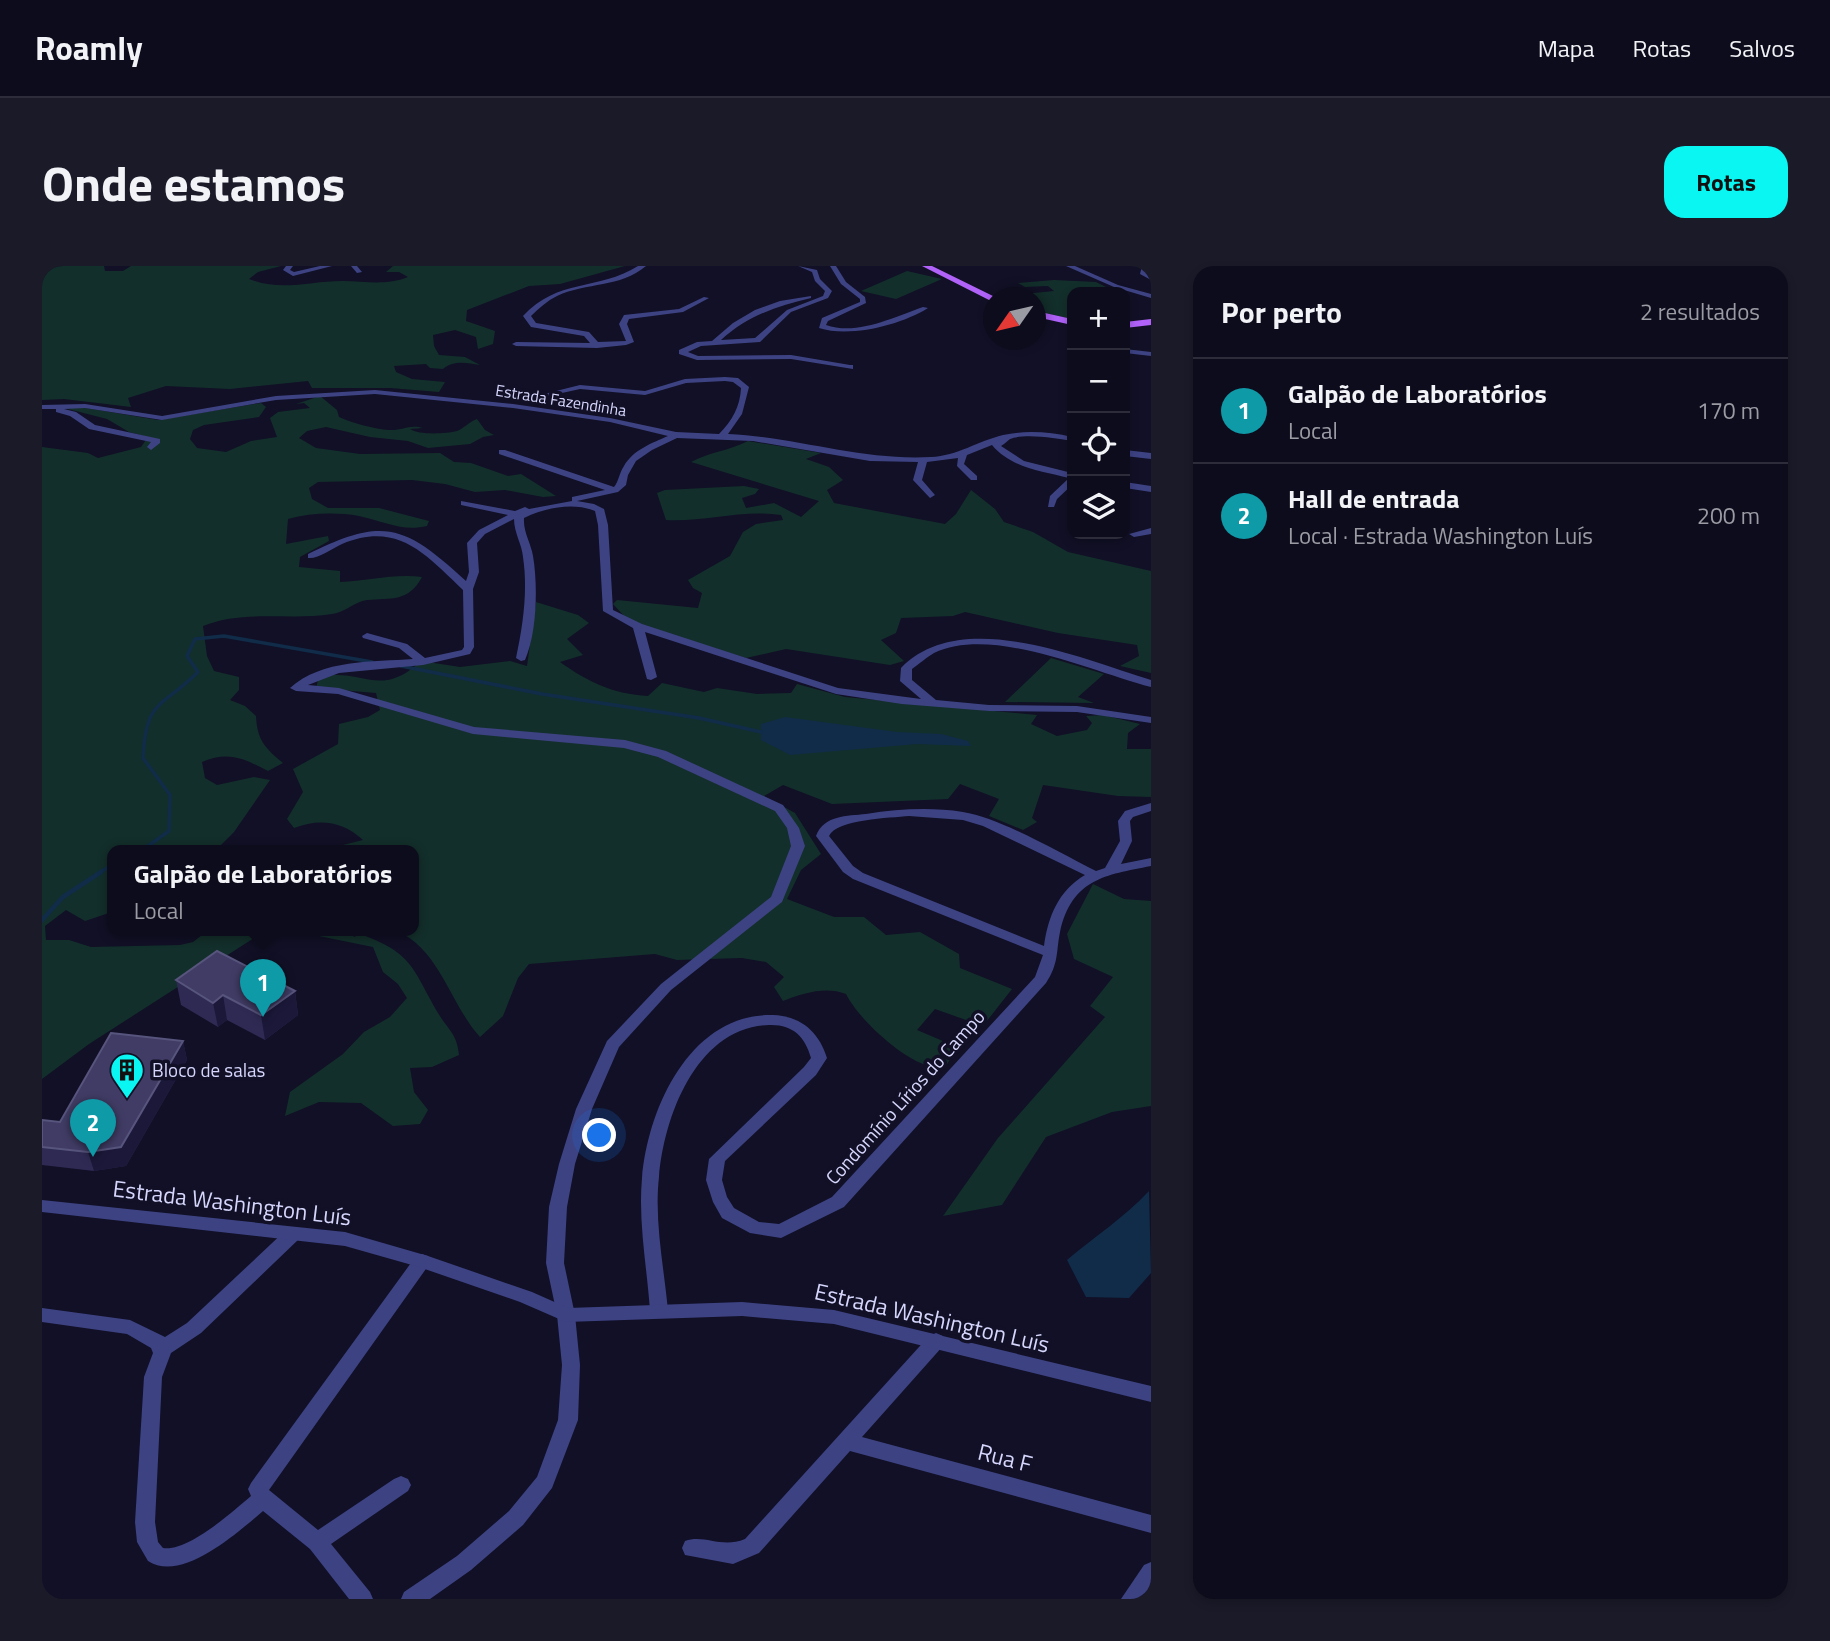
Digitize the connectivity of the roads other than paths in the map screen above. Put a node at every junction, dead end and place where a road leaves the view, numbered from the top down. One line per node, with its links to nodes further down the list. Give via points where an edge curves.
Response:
1 (290, 266): 2 (street, via 286,270 293,275)
2 (329, 266)
3 (643, 266): 25 (street, via 612,282 550,294 527,316 534,325 586,334)
4 (801, 266): 12 (street, via 815,271 817,280)
5 (833, 266): 13 (street)
6 (926, 266): 14 (main road)
7 (935, 266): 11 (main road)
8 (1069, 266): 15 (street)
9 (1145, 266): 10 (street, via 1143,274)
10 (1151, 278)
11 (983, 290)
12 (829, 291): 17 (street, via 826,297); 23 (street, via 769,304 730,327)
13 (854, 292): 17 (street); 18 (street, via 863,303 825,320 822,326 842,331)
14 (983, 294)
15 (1151, 296)
16 (706, 298): 25 (street, via 681,311 627,317 623,324 630,342)
17 (803, 304): 23 (street, via 785,313 757,340)
18 (925, 309)
19 (1046, 318): 21 (main road)
20 (1151, 321): 22 (main road)
21 (1067, 322)
22 (1130, 323)
23 (715, 342): 28 (street, via 692,345 682,352 697,358 791,358)
24 (516, 344): 25 (street)
25 (597, 346)
26 (1130, 352): 27 (street)
27 (1151, 354)
28 (850, 367)
29 (544, 395): 33 (street, via 580,387 645,393 685,381 735,380 745,387 745,395 734,425)
30 (42, 408): 32 (street, Estrada Fazendinha, via 85,406 162,418 276,398 375,392 565,413); 35 (street, via 66,411 92,427 157,441)
31 (1038, 434): 34 (street, Estrada Fazendinha); 37 (street, Estrada Fazendinha, via 1003,438); 41 (street, via 1002,440 996,446 1012,458)
32 (676, 435): 33 (street, Estrada Fazendinha); 46 (street, via 632,458)
33 (722, 436): 40 (street, Estrada Fazendinha, via 870,458)
34 (1067, 438)
35 (151, 447)
36 (502, 452): 46 (street)
37 (963, 454): 40 (street, Estrada Fazendinha); 42 (street, via 960,464)
38 (1130, 454): 39 (street)
39 (1151, 456)
40 (923, 461): 47 (street, via 917,480)
41 (1067, 476)
42 (974, 478)
43 (1067, 483): 49 (street)
44 (1130, 486): 45 (street)
45 (1151, 489)
46 (615, 490): 50 (street)
47 (930, 495)
48 (464, 503): 50 (street)
49 (1051, 505)
50 (515, 514): 54 (street, via 475,538 474,572)
51 (1151, 531): 52 (street)
52 (1134, 534)
53 (311, 556): 54 (street, via 356,534 400,534 427,548)
54 (468, 589): 58 (street, via 469,648 457,656)
55 (638, 626): 57 (street, via 608,611 599,509 587,504 533,510 517,521 527,553 530,590); 59 (street); 61 (street, via 836,691)
56 (367, 636): 58 (street, via 403,646)
57 (521, 659)
58 (423, 662): 73 (street, via 321,672 296,688 339,691 473,730 647,749 779,808 793,828 798,846 777,899 666,987 612,1045 584,1109 558,1207 555,1263)
59 (651, 677)
60 (1151, 684): 61 (street, via 998,642 956,641 936,646 907,668 906,681)
61 (932, 702): 62 (street, via 1077,709)
62 (1151, 720)
63 (1151, 807): 65 (street, via 1129,814 1124,821 1126,841)
64 (1151, 862): 65 (street)
65 (1111, 870): 66 (street)
66 (1092, 874): 67 (street, Condomínio Lírios do Campo, via 1072,890 1060,908); 67 (street, via 988,823 964,816 909,812 838,821 825,829 822,836 858,876)
67 (1052, 954): 71 (street, Condomínio Lírios do Campo, via 1041,980 838,1202 782,1231 756,1228 729,1213 714,1180 717,1159 810,1071 819,1058 815,1039 797,1024 770,1019 727,1029 706,1044 685,1071 668,1105 650,1177)
68 (45, 1209): 69 (street, Estrada Washington Luís)
69 (293, 1234): 70 (street, Estrada Washington Luís, via 345,1239); 75 (street, via 188,1333)
70 (422, 1261): 73 (street, Estrada Washington Luís); 79 (street, via 261,1482 258,1489)
71 (659, 1311): 73 (street, Estrada Washington Luís); 74 (street, Estrada Washington Luís, via 808,1313)
72 (42, 1315): 75 (street, via 130,1327 154,1338)
73 (566, 1315): 85 (street, via 571,1366 568,1420 545,1482 516,1518 464,1563)
74 (936, 1341): 76 (street, Estrada Washington Luís); 77 (street)
75 (161, 1350): 79 (street, via 153,1377 145,1522 147,1542 156,1556 183,1555 225,1530)
76 (1151, 1394)
77 (846, 1441): 80 (street, Rua F); 82 (street, via 752,1546 733,1554)
78 (401, 1485): 81 (street)
79 (263, 1499): 81 (street)
80 (1151, 1524)
81 (317, 1542): 84 (street)
82 (692, 1548)
83 (1151, 1572): 86 (street)
84 (362, 1599)
85 (412, 1599)
86 (1132, 1599)

